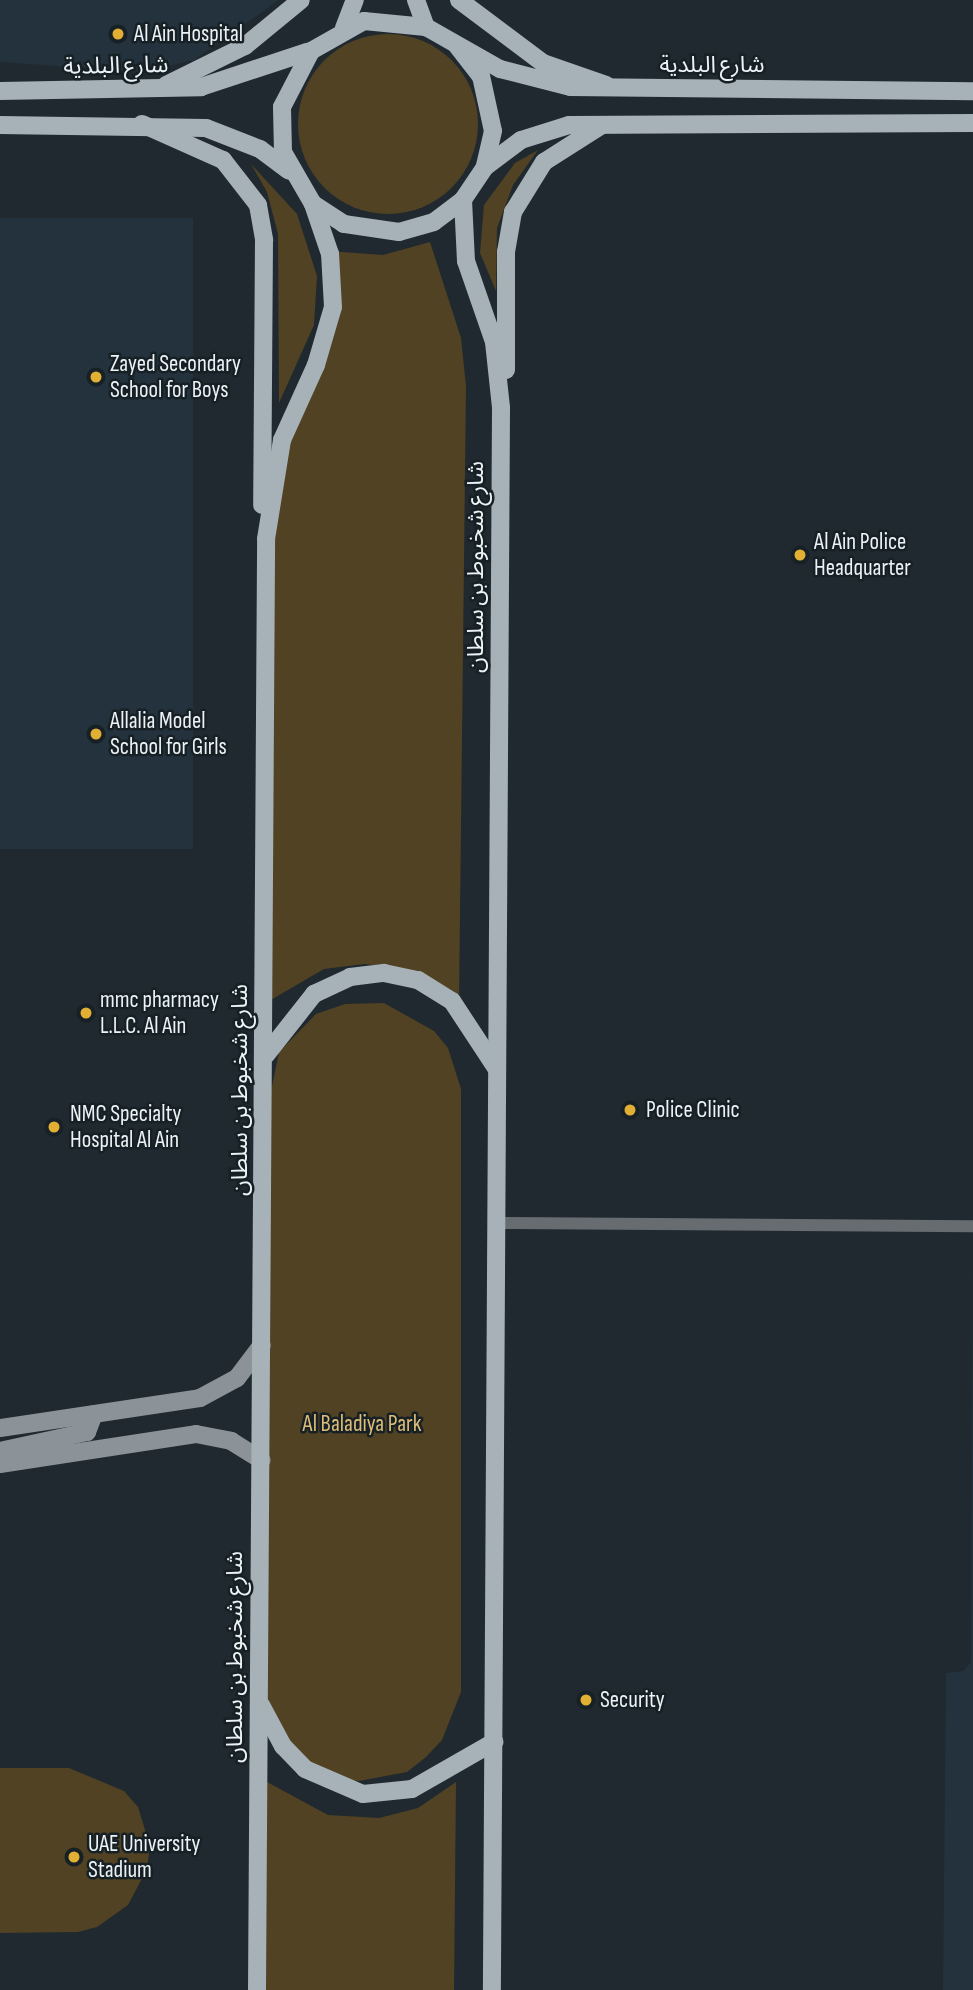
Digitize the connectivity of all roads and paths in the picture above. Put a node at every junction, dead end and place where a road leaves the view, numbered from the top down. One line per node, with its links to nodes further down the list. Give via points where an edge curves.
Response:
1 (301, 0): 10 (main road, via 223,59)
2 (355, 0): 6 (main road)
3 (416, 0): 5 (main road)
4 (459, 0): 9 (main road, via 543,62)
5 (426, 27): 6 (main road, via 385,19); 7 (main road)
6 (344, 28): 8 (main road)
7 (458, 47): 9 (main road, شارع البلدية, via 546,83); 17 (main road, via 481,76 490,103 493,131)
8 (311, 51): 10 (main road, شارع البلدية, via 246,77); 18 (main road, via 282,107)
9 (619, 89): 12 (main road, شارع البلدية)
10 (154, 90): 11 (main road, شارع البلدية)
11 (0, 91)
12 (973, 91)
13 (605, 123): 14 (main road); 17 (main road, via 535,134); 21 (main road, via 544,162 513,212)
14 (973, 123)
15 (0, 124): 16 (main road)
16 (142, 124): 18 (main road, via 225,133); 22 (main road, via 223,160 247,184 262,216)
17 (485, 167): 19 (main road)
18 (290, 173): 20 (main road)
19 (463, 200): 20 (main road, via 417,229 380,233 344,224); 21 (main road, شارع شخبوط بن سلطان, via 466,261 494,342)
20 (313, 204): 22 (main road, شارع شخبوط بن سلطان, via 330,254 333,307 316,365 282,440)
21 (501, 408): 24 (main road, شارع شخبوط بن سلطان)
22 (266, 539): 23 (main road, شارع شخبوط بن سلطان)
23 (265, 1057): 24 (main road, via 314,993 350,977 384,973 418,980 452,1001); 27 (main road, شارع شخبوط بن سلطان)
24 (498, 1071): 25 (main road, شارع شخبوط بن سلطان)
25 (497, 1223): 26 (street); 34 (main road, شارع شخبوط بن سلطان)
26 (973, 1226)
27 (262, 1345): 28 (main road, via 247,1368 213,1393); 31 (main road, شارع شخبوط بن سلطان)
28 (94, 1414): 29 (main road); 30 (main road, via 87,1432)
29 (0, 1428)
30 (0, 1451)
31 (261, 1460): 32 (main road, via 231,1441 196,1434); 33 (main road, شارع شخبوط بن سلطان)
32 (0, 1464)
33 (259, 1702): 34 (main road, via 283,1746 305,1769 363,1794 412,1789); 35 (main road, شارع شخبوط بن سلطان)
34 (494, 1742): 36 (main road, شارع شخبوط بن سلطان)
35 (257, 1990)
36 (492, 1990)

